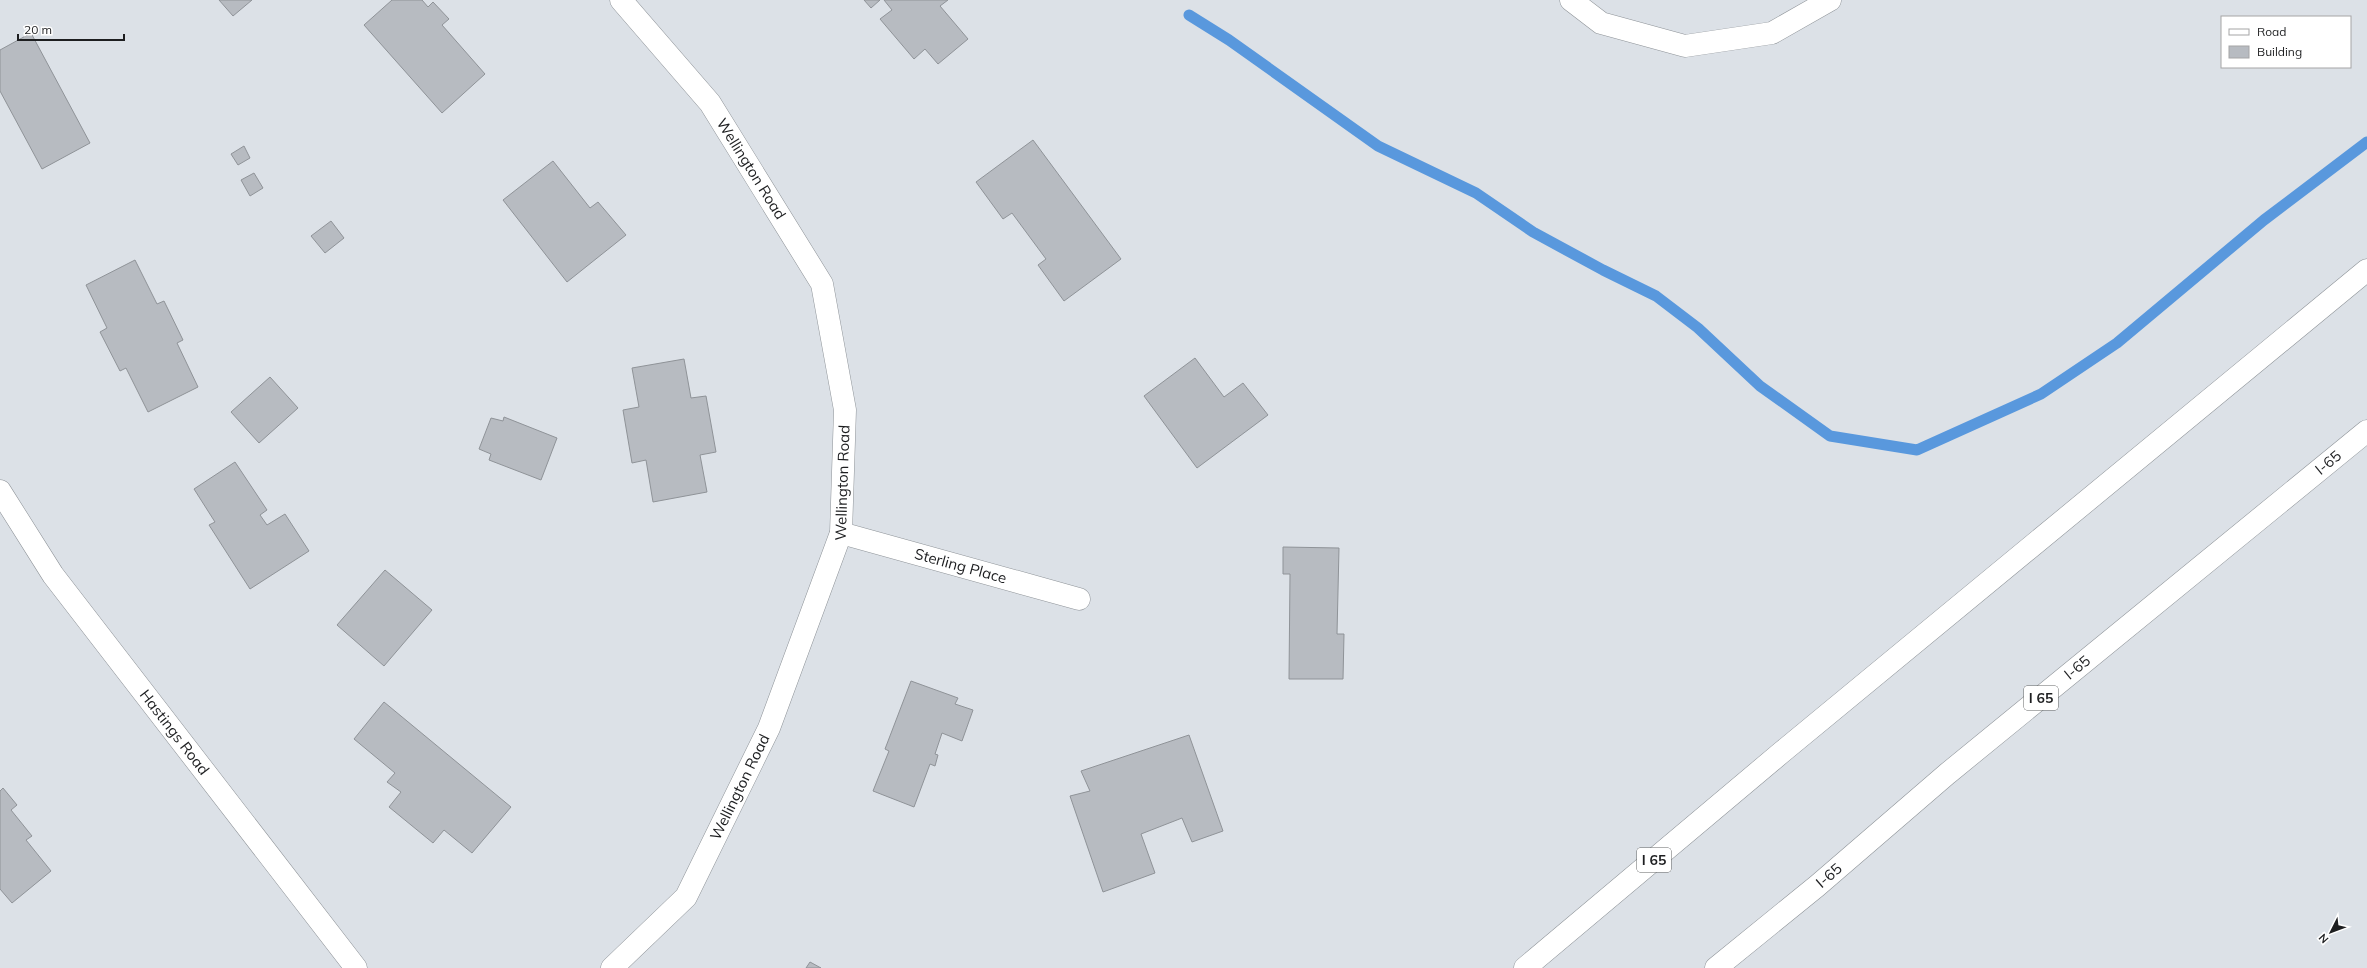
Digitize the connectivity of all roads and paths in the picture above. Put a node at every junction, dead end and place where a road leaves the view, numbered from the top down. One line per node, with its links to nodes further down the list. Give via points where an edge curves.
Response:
1 (622, 0): 7 (main road, Wellington Road, via 710,103 822,284 846,410)
2 (1571, 0): 3 (main road, via 1601,23 1685,46 1772,33)
3 (1830, 0)
4 (2367, 270): 11 (main road, I 65, via 1782,752)
5 (2367, 431): 12 (main road, I-65 / I 65, via 1947,774 1817,886)
6 (0, 491): 9 (main road, Hastings Road, via 53,575)
7 (841, 533): 8 (main road, Sterling Place); 10 (main road, Wellington Road, via 769,728 686,897)
8 (1079, 599)
9 (356, 968)
10 (612, 968)
11 (1525, 968)
12 (1716, 968)

